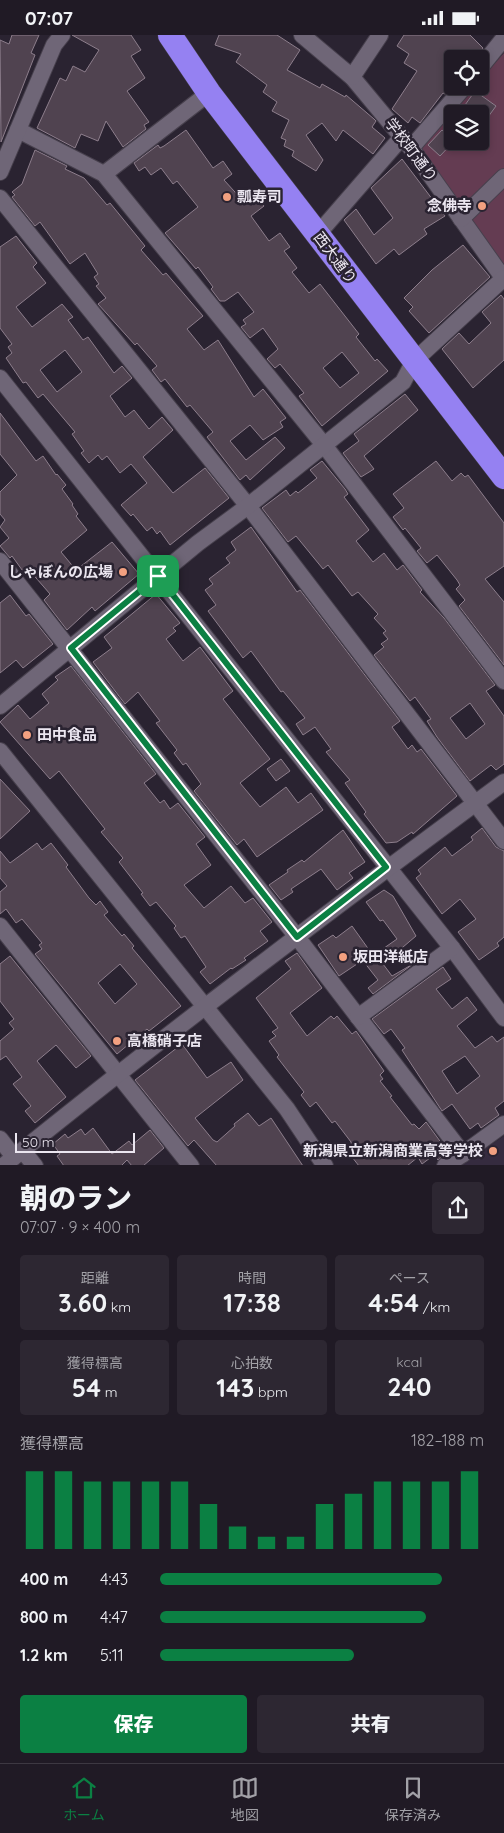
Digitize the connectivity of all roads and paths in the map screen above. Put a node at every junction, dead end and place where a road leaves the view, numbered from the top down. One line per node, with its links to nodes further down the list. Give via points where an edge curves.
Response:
1 (62, 35): 10 (street, via 54,45)
2 (170, 35): 8 (highway, 西大通り)
3 (302, 35): 7 (street, 学校町通り)
4 (380, 35): 7 (street)
5 (504, 38): 6 (street)
6 (489, 56)
7 (352, 77): 11 (street, 学校町通り)
8 (209, 93): 14 (street); 18 (highway, 西大通り)
9 (458, 95): 11 (street, via 436,121)
10 (18, 130): 12 (street); 14 (street)
11 (406, 143): 17 (street, 学校町通り); 18 (street)
12 (3, 155): 13 (street)
13 (0, 172)
14 (104, 174): 22 (street)
15 (504, 177): 17 (street)
16 (0, 198): 24 (street)
17 (461, 219): 19 (street, 学校町通り)
18 (317, 235): 20 (highway, 西大通り)
19 (504, 279): 20 (street)
20 (414, 361): 22 (street, via 403,382); 23 (highway, 西大通り)
21 (0, 378): 26 (street)
22 (324, 445): 24 (street); 28 (street)
23 (504, 477)
24 (248, 506): 26 (street); 32 (street)
25 (0, 561): 27 (street)
26 (158, 576): 27 (street); 34 (street)
27 (71, 648): 29 (street); 36 (street)
28 (504, 681)
29 (0, 706)
30 (0, 751): 38 (street)
31 (504, 782): 32 (street)
32 (474, 804): 33 (street); 34 (street)
33 (504, 841)
34 (386, 867): 36 (street); 37 (street)
35 (0, 926): 41 (street)
36 (297, 937): 38 (street); 39 (street)
37 (452, 948): 39 (street); 40 (street)
38 (204, 1006): 41 (street); 48 (street, via 287,1109)
39 (358, 1017): 44 (street)
40 (504, 1018)
41 (118, 1074): 45 (street); 47 (street)
42 (504, 1124): 44 (street)
43 (0, 1139): 45 (street)
44 (462, 1154): 49 (street)
45 (13, 1158): 46 (street)
46 (35, 1165)
47 (191, 1165)
48 (325, 1165)
49 (445, 1165)

